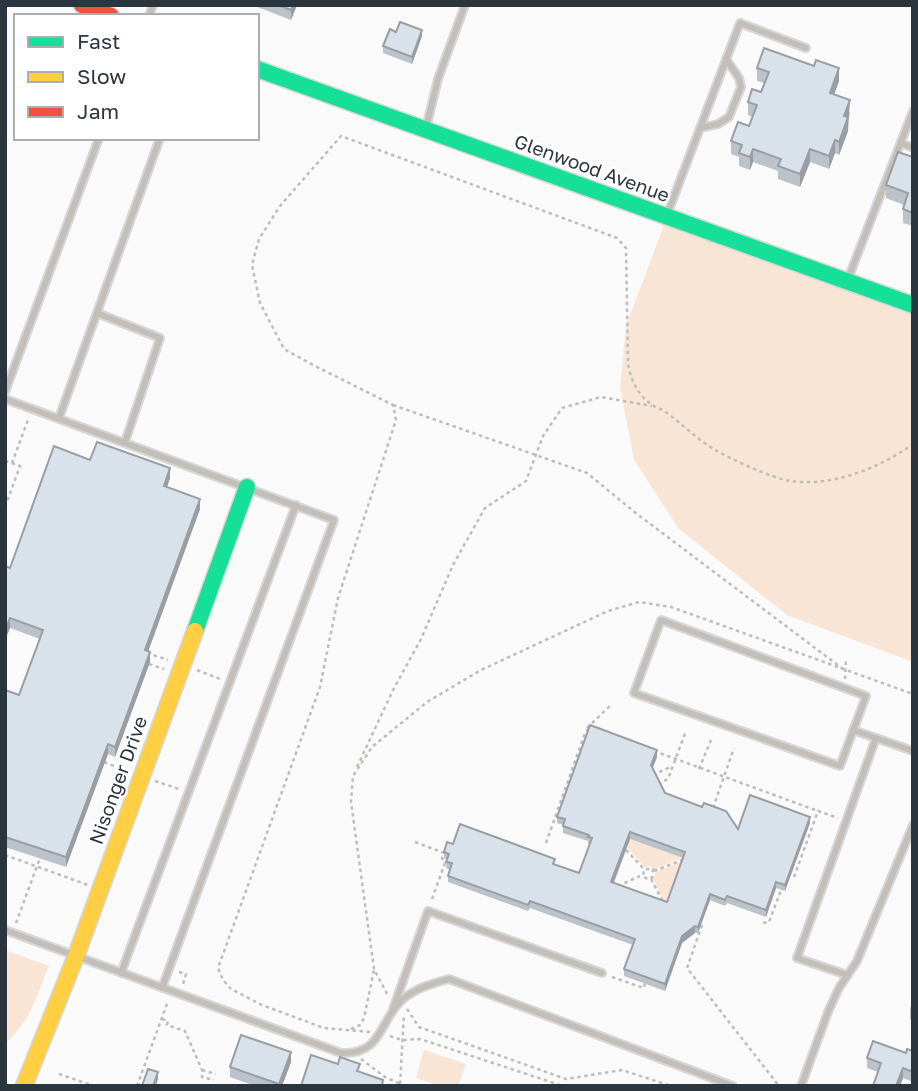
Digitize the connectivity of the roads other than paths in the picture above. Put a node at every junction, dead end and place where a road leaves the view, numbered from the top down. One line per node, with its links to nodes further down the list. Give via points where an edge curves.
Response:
1 (82, 5): 3 (street)
2 (465, 5): 9 (lane, via 438,79)
3 (106, 14)
4 (806, 48): 5 (lane, via 740,23)
5 (726, 59): 8 (lane); 8 (lane, via 741,87 729,117)
6 (259, 70): 9 (street, Glenwood Avenue)
7 (913, 111): 12 (lane)
8 (701, 128): 14 (lane)
9 (426, 130): 14 (street, Glenwood Avenue)
10 (98, 140): 18 (lane)
11 (159, 140): 17 (lane)
12 (901, 143): 13 (lane); 15 (lane)
13 (913, 148)
14 (667, 217): 15 (street, Glenwood Avenue)
15 (847, 281): 16 (street, Glenwood Avenue)
16 (913, 305)
17 (97, 313): 20 (lane); 21 (lane, via 160,338)
18 (5, 392)
19 (5, 399): 20 (lane)
20 (60, 418): 21 (lane)
21 (125, 442): 22 (lane)
22 (247, 487): 23 (lane); 29 (street, Nisonger Drive)
23 (296, 505): 30 (lane); 33 (lane, via 334,520)
24 (853, 730): 24 (lane, via 866,696 661,620 635,693 840,766); 25 (lane)
25 (876, 738): 26 (lane); 32 (lane, via 797,958)
26 (913, 751)
27 (913, 825): 32 (lane, via 857,961)
28 (9, 932): 29 (lane)
29 (76, 956): 30 (lane); 35 (street, Nisonger Drive)
30 (121, 973): 33 (lane)
31 (602, 973): 34 (lane, via 428,911)
32 (847, 975): 37 (lane)
33 (162, 988): 34 (lane, via 356,1054 371,1045)
34 (392, 1012): 36 (lane, via 429,984 449,979)
35 (24, 1086)
36 (733, 1086)
37 (801, 1086)

